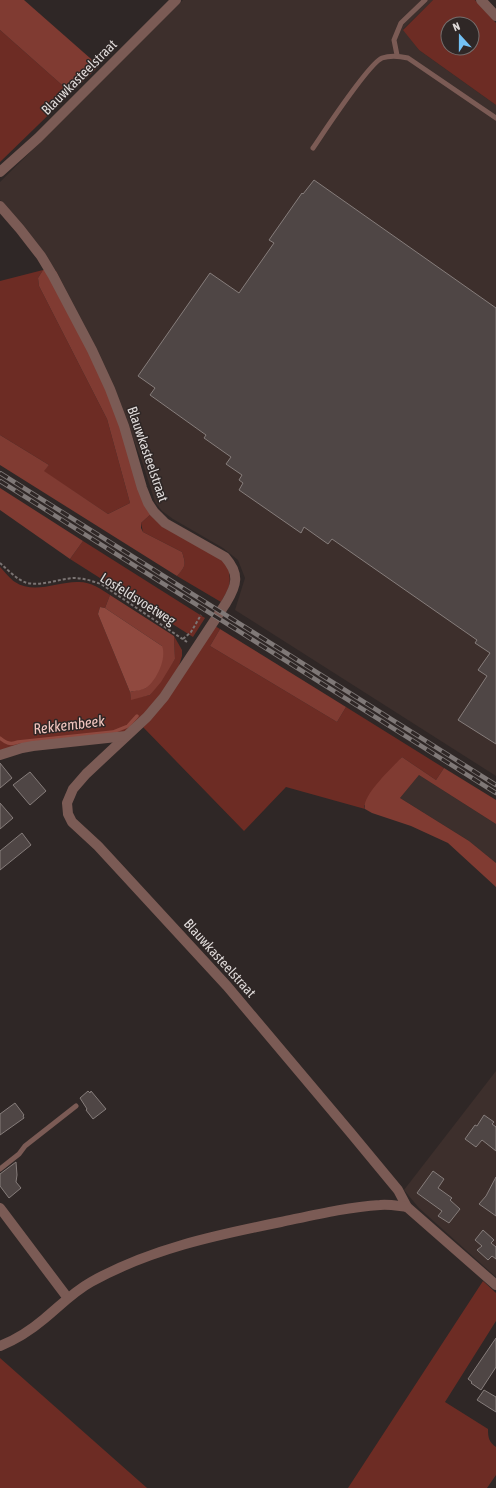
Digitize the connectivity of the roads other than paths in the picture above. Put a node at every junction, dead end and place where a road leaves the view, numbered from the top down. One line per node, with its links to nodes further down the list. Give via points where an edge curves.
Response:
1 (176, 0): 8 (street, Blauwkasteelstraat, via 38,138)
2 (425, 0): 5 (lane, via 401,23 394,40)
3 (480, 0): 4 (street)
4 (496, 16)
5 (396, 55): 6 (lane, via 408,58); 7 (lane, via 380,59 366,72)
6 (496, 118)
7 (313, 148)
8 (0, 172)
9 (0, 206): 10 (street, Blauwkasteelstraat, via 41,256 92,350 124,426 148,503 165,522 224,557 231,563 236,577 234,589 164,697)
10 (126, 736): 11 (street, via 33,746); 14 (street, Blauwkasteelstraat, via 73,790 67,803 72,822 133,883 227,986 398,1190)
11 (0, 755)
12 (76, 1106): 13 (lane)
13 (0, 1169)
14 (407, 1207): 16 (street, Blauwkasteelstraat); 17 (street, via 381,1205 344,1210 257,1226 180,1245 120,1267)
15 (0, 1208): 17 (street)
16 (496, 1285)
17 (67, 1297): 18 (street, via 24,1334)
18 (0, 1346)

